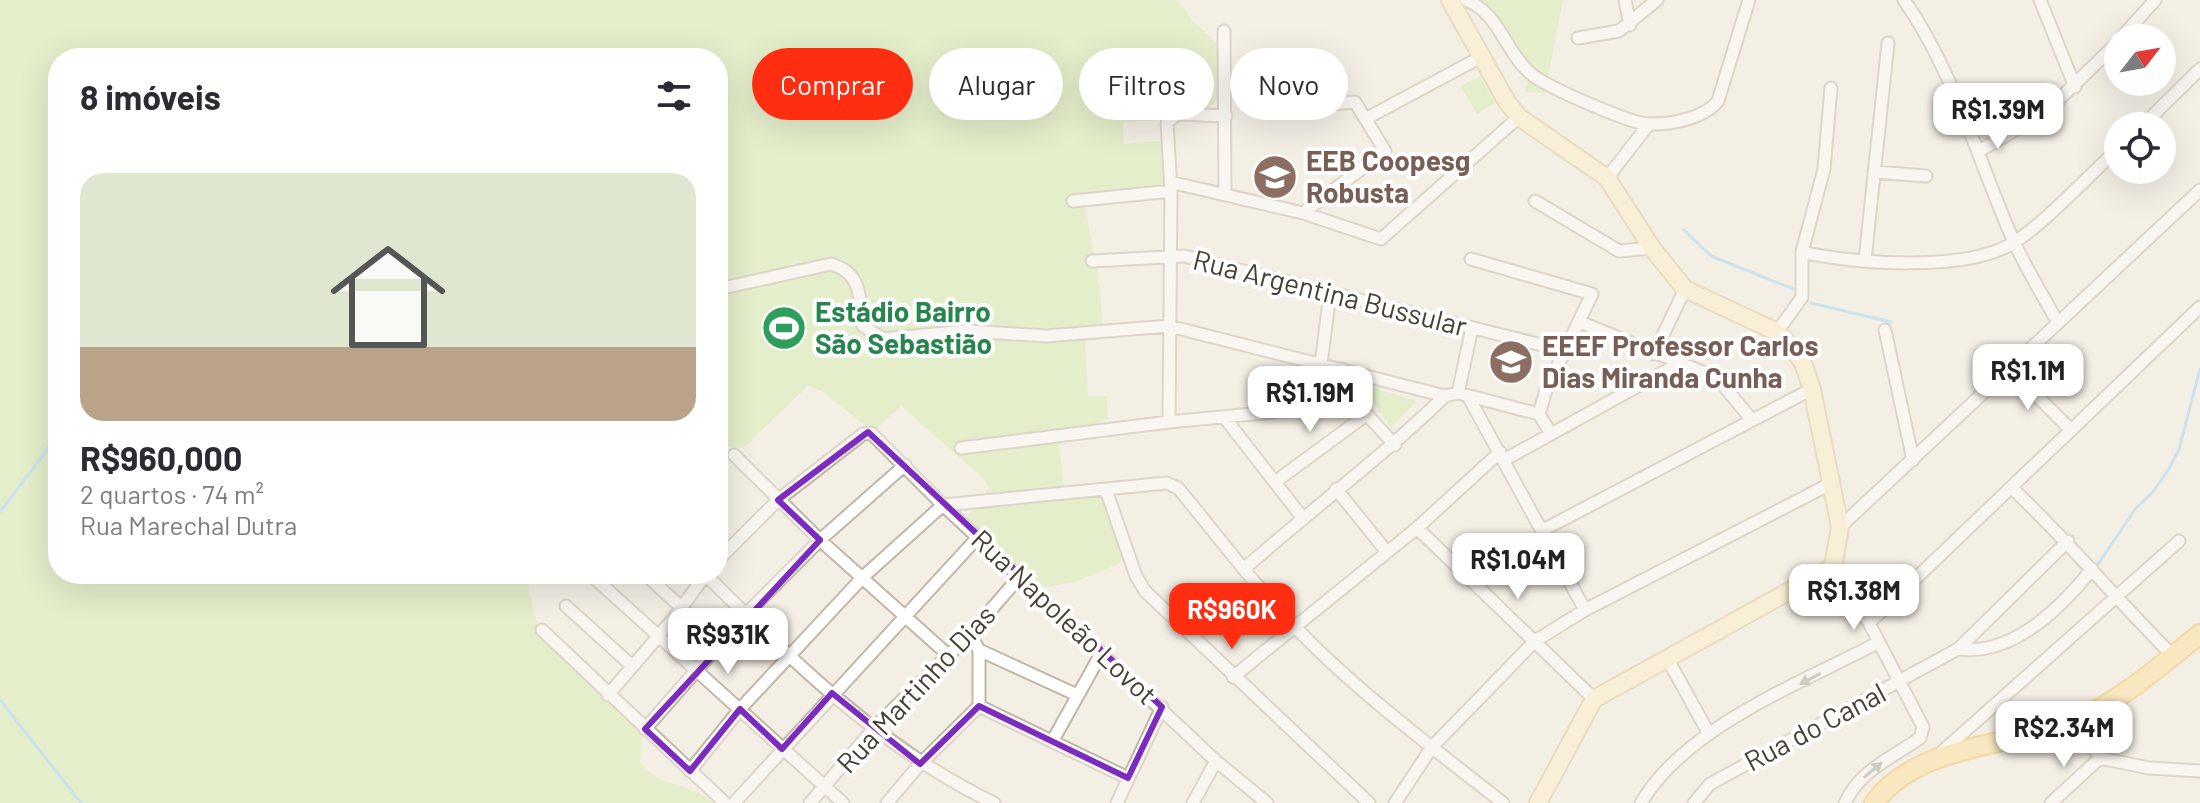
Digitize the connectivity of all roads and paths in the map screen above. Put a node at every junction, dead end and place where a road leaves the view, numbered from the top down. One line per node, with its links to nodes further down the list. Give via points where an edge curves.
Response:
1 (1450, 0): 14 (street)
2 (1466, 0): 24 (street, via 1490,17 1536,78)
3 (1625, 0): 10 (street)
4 (1657, 0): 10 (street)
5 (1749, 0): 24 (street, via 1718,101 1694,116)
6 (1904, 0): 25 (street, via 1928,37)
7 (2040, 0): 17 (street)
8 (2155, 0): 9 (street)
9 (2134, 24)
10 (1630, 25): 12 (street, via 1611,34)
11 (1224, 31): 21 (street)
12 (1578, 38)
13 (1888, 43): 27 (street)
14 (1481, 57): 22 (street); 23 (street)
15 (2104, 57): 17 (street)
16 (2200, 69): 20 (street)
17 (2075, 87): 25 (street, via 2046,112)
18 (1831, 88): 38 (street, via 1824,169)
19 (1348, 101): 23 (street)
20 (2156, 112)
21 (1226, 116): 30 (street, via 1177,114 1169,119); 32 (street)
22 (1519, 117): 29 (street); 35 (street, via 1381,239)
23 (1367, 118): 35 (street, via 1385,151)
24 (1649, 124): 29 (street)
25 (1979, 151): 36 (street)
26 (2104, 162): 36 (street)
27 (1874, 172): 28 (street); 41 (street)
28 (1926, 176)
29 (1607, 178): 37 (street)
30 (1170, 186): 32 (street); 33 (street); 39 (street)
31 (2200, 190): 48 (street)
32 (1225, 193): 35 (street)
33 (1073, 201)
34 (1535, 201): 37 (street, via 1619,251)
35 (1303, 213)
36 (2015, 243): 41 (street, via 1977,259); 48 (street)
37 (1652, 248): 44 (street)
38 (1802, 252): 41 (street); 52 (street, via 1802,297)
39 (1171, 255): 42 (street, Rua Argentina Bussular); 45 (street, Rua Argentina Bussular); 49 (street)
40 (1471, 259): 47 (street, via 1589,291 1593,296)
41 (1865, 260)
42 (1092, 261)
43 (728, 287): 49 (street, via 831,264 841,267 855,279 863,326 883,339 967,331 1046,336)
44 (1685, 289): 52 (street); 54 (street)
45 (1330, 293): 50 (street, Rua Argentina Bussular); 55 (street)
46 (2200, 307): 68 (street)
47 (1580, 322): 53 (street); 54 (street)
48 (2058, 323): 58 (street)
49 (1169, 326): 55 (street); 67 (street)
50 (1472, 328): 53 (street, Rua Argentina Bussular); 60 (street)
51 (1885, 330): 74 (street)
52 (1777, 332): 59 (street, via 1803,363)
53 (1566, 351): 63 (street)
54 (1654, 354): 56 (street)
55 (1321, 364): 57 (street)
56 (1678, 364): 66 (street, via 1717,378); 69 (street)
57 (1342, 369): 61 (street); 62 (street)
58 (2010, 369): 68 (street); 74 (street)
59 (1812, 389): 66 (street); 77 (street)
60 (1463, 395): 61 (street); 63 (street); 73 (street)
61 (1445, 396): 70 (street)
62 (1357, 404): 64 (street); 65 (street)
63 (1539, 414): 69 (street)
64 (1366, 415): 70 (street); 76 (street)
65 (1224, 417): 67 (street); 76 (street)
66 (1752, 420): 86 (street)
67 (1169, 422): 71 (street)
68 (2071, 430): 79 (street)
69 (1551, 434): 73 (street)
70 (1395, 445): 78 (street)
71 (961, 448)
72 (734, 455): 81 (street)
73 (1502, 456): 85 (street); 86 (street)
74 (1913, 460): 84 (street)
75 (905, 465): 81 (street, Rua Napoleão Lovot, via 875,435 863,434); 82 (street, Rua Napoleão Lovot); 88 (street)
76 (1275, 482): 83 (street)
77 (1830, 484): 84 (street); 105 (street)
78 (1336, 489): 83 (street); 92 (street)
79 (2013, 489): 89 (street); 108 (street)
80 (1106, 490): 82 (street); 94 (street, via 1159,483 1178,488); 125 (street, via 1145,591)
81 (778, 500): 88 (street); 91 (street)
82 (943, 505): 87 (street, Rua Napoleão Lovot); 97 (street)
83 (1302, 517): 94 (street)
84 (1840, 527): 93 (street)
85 (1417, 528): 92 (street); 114 (street)
86 (1543, 530): 105 (street)
87 (979, 536): 96 (street, Rua Napoleão Lovot); 106 (street)
88 (820, 540): 97 (street); 107 (street)
89 (2068, 541): 95 (street); 116 (street)
90 (2179, 541): 102 (street)
91 (728, 550)
92 (1387, 552): 109 (street)
93 (1833, 567): 108 (street); 122 (street)
94 (1245, 568): 109 (street)
95 (2092, 569): 102 (street); 116 (street, via 2054,613 1992,648)
96 (1021, 575): 111 (street, Rua Martinho Dias); 118 (street, Rua Napoleão Lovot)
97 (863, 577): 106 (street); 120 (street)
98 (601, 584): 113 (street)
99 (656, 584): 104 (street)
100 (698, 584): 104 (street)
101 (715, 584): 107 (street)
102 (2115, 597): 121 (street); 141 (street)
103 (566, 606): 123 (street)
104 (682, 608): 113 (street)
105 (1585, 610): 114 (street)
106 (904, 614): 119 (street); 127 (street)
107 (745, 615): 120 (street); 124 (street)
108 (1869, 623): 115 (street)
109 (1295, 627): 125 (street); 139 (street)
110 (542, 630): 128 (street)
111 (970, 634): 117 (street); 119 (street, Rua Martinho Dias)
112 (2200, 634): 121 (main road)
113 (658, 637): 123 (street); 124 (street)
114 (1535, 641): 130 (street); 139 (street)
115 (1879, 642): 126 (street); 137 (street, one-way to 137)
116 (1958, 649): 126 (street, Rua do Canal)
117 (979, 650): 129 (street); 131 (street)
118 (1102, 652): 129 (street); 132 (street, Rua Napoleão Lovot)
119 (947, 654): 135 (street, Rua Martinho Dias)
120 (790, 656): 127 (street); 133 (street)
121 (2173, 656): 134 (main road)
122 (1667, 658): 130 (street); 137 (street)
123 (632, 666): 128 (street)
124 (696, 673): 133 (street); 136 (street)
125 (1233, 677): 160 (street)
126 (1901, 681): 165 (street, Rua do Canal, via 1710,784); 166 (street, one-way to 126, via 1877,765 1920,738 1923,727)
127 (832, 693): 135 (street); 140 (street)
128 (608, 695): 136 (street)
129 (1077, 695): 138 (street)
130 (1594, 699): 163 (street)
131 (979, 706): 138 (street); 144 (street)
132 (1162, 707): 143 (street, Rua Napoleão Lovot); 147 (street)
133 (740, 709): 140 (street); 145 (street)
134 (2076, 720): 141 (main road, via 2033,736); 142 (street)
135 (876, 726): 144 (street); 148 (street, Rua Martinho Dias)
136 (645, 729): 145 (street)
137 (1708, 732): 164 (street, via 1662,771)
138 (1053, 740): 147 (street)
139 (1432, 747): 161 (street); 162 (street)
140 (782, 749): 148 (street); 152 (street)
141 (1936, 757): 167 (main road)
142 (2100, 758): 146 (street); 150 (street)
143 (1216, 761): 158 (street); 159 (street, Rua Napoleão Lovot)
144 (920, 764): 149 (street); 155 (street)
145 (690, 771): 151 (street)
146 (2200, 771)
147 (1128, 778): 157 (street)
148 (825, 787): 153 (street, Rua Martinho Dias); 154 (street)
149 (972, 798): 156 (street)
150 (2059, 801)
151 (725, 803)
152 (734, 803)
153 (810, 803)
154 (843, 803)
155 (887, 803)
156 (994, 803)
157 (1117, 803)
158 (1193, 803)
159 (1267, 803)
160 (1369, 803)
161 (1395, 803)
162 (1503, 803)
163 (1538, 803)
164 (1641, 803)
165 (1694, 803)
166 (1845, 803)
167 (1874, 803)

